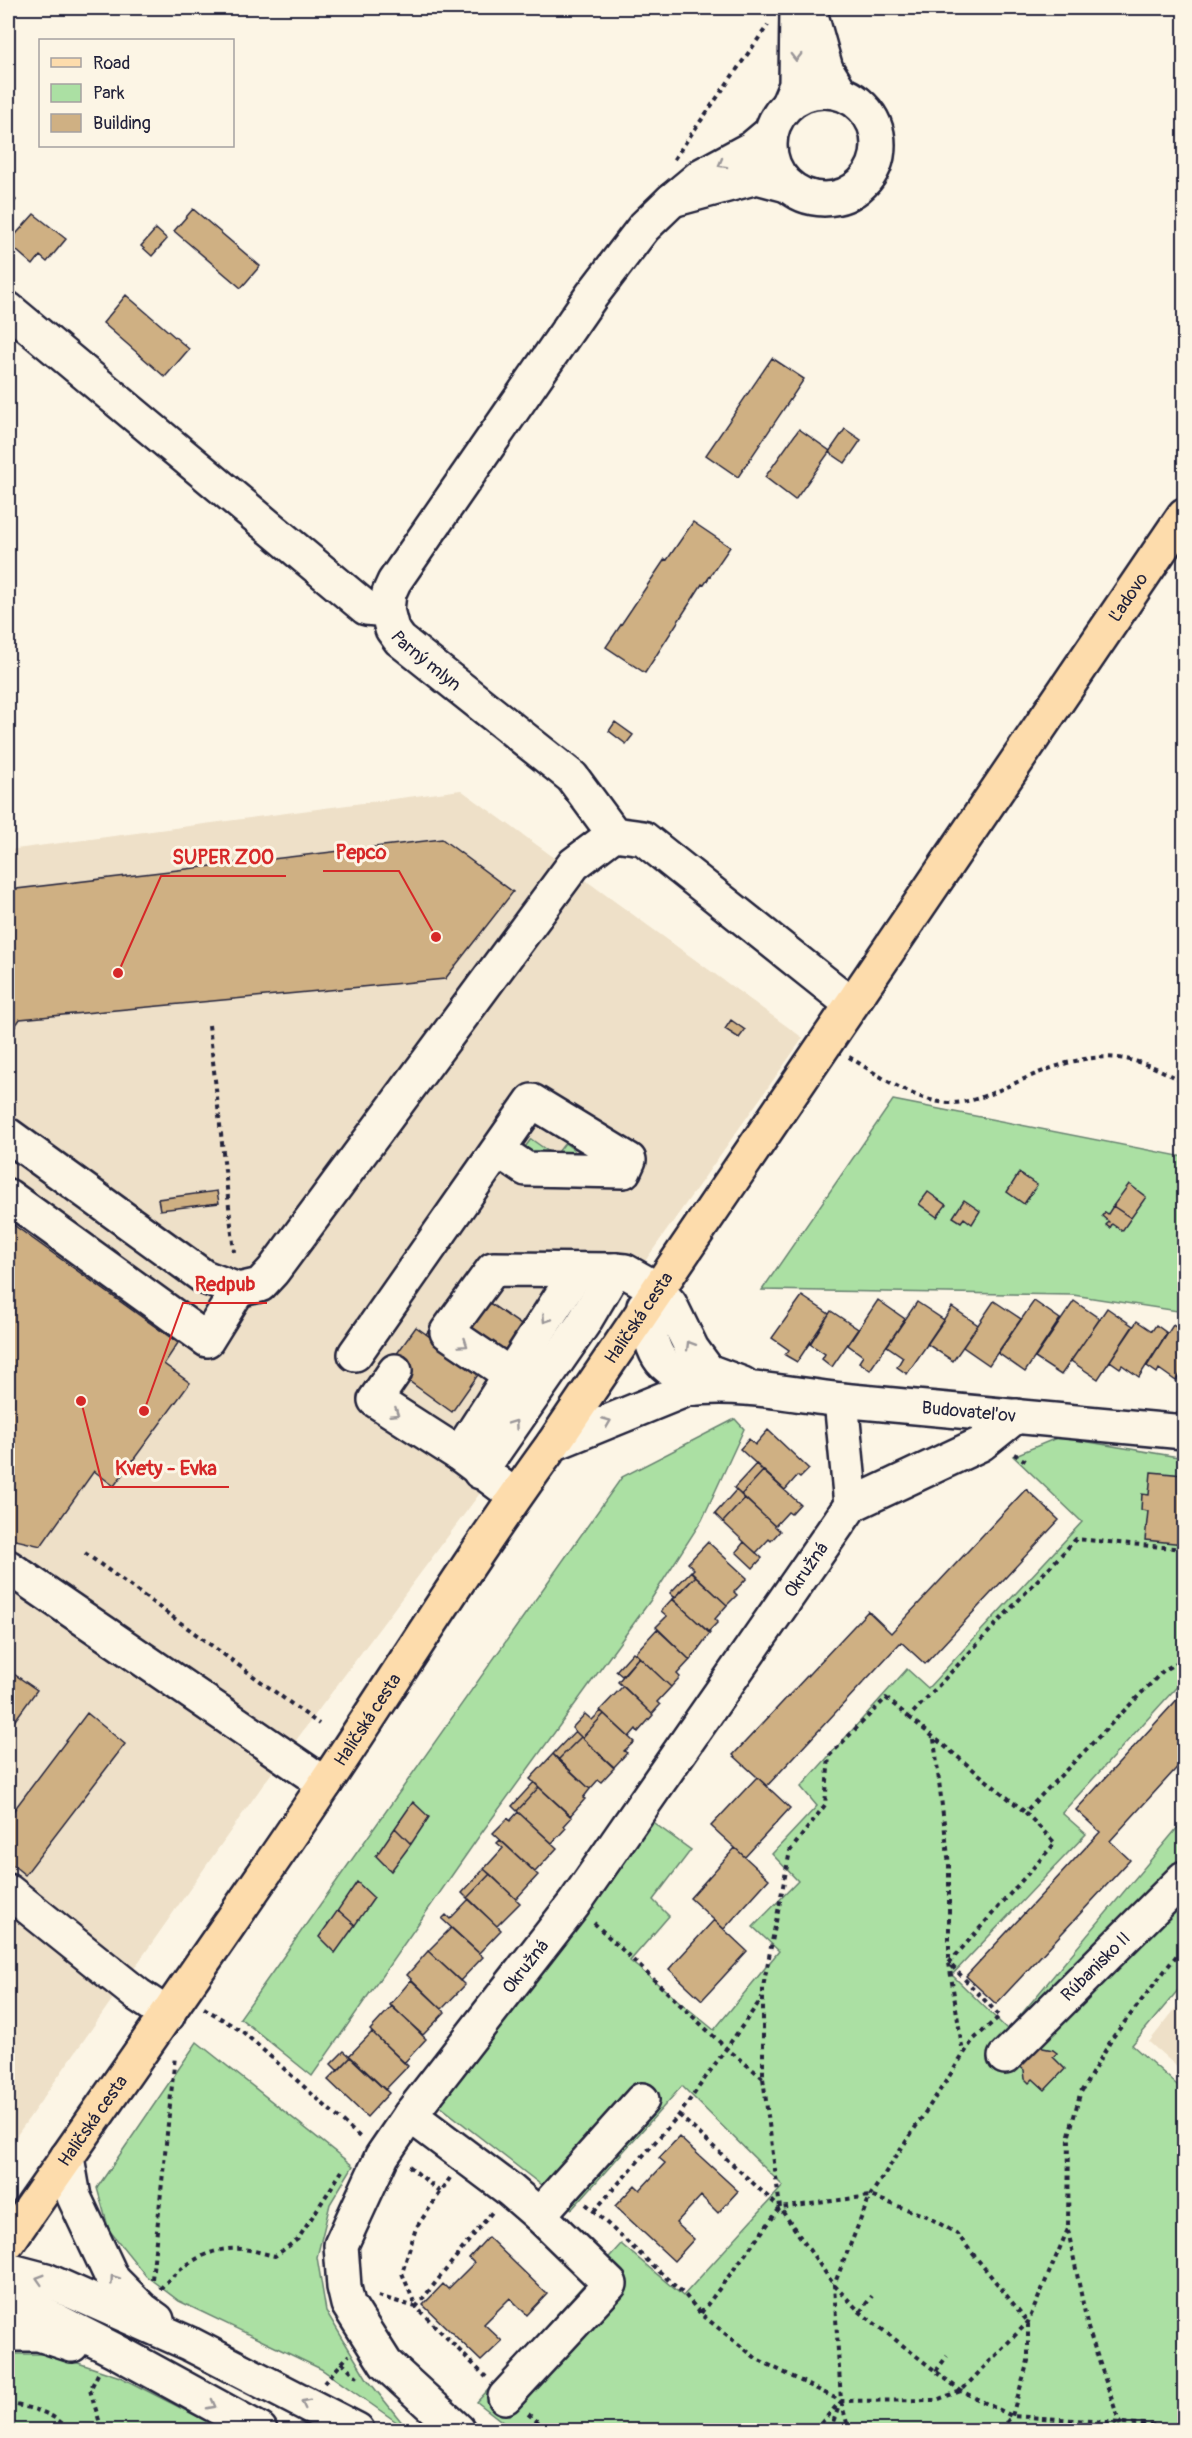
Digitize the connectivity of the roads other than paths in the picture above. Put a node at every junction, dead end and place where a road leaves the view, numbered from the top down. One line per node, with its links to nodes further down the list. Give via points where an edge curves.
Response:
1 (809, 8): 3 (street, via 826,69)
2 (785, 12): 4 (street, one-way to 4, via 796,85)
3 (841, 93): 4 (street, via 815,91); 6 (street, via 853,99 871,118 878,144 872,170 855,190 830,199 804,196)
4 (788, 104): 5 (street)
5 (771, 132): 6 (street, via 770,157); 7 (street, one-way to 7, via 702,175)
6 (787, 185): 7 (street, via 757,177)
7 (672, 200): 10 (street, via 644,226 592,295 394,582)
8 (8, 309): 10 (street, Parný mlyn, via 366,608)
9 (1185, 515): 12 (main road, Ľadovo)
10 (387, 610): 11 (street, Parný mlyn, via 400,640 572,777)
11 (614, 834): 12 (street, via 643,838); 19 (street, via 574,864 273,1271 260,1285)
12 (851, 1004): 20 (main road, Haličská cesta)
13 (8, 1135): 19 (street, via 204,1277)
14 (498, 1150): 22 (street)
15 (8, 1196): 19 (street, via 207,1340)
16 (493, 1269): 17 (street); 21 (street, via 469,1269); 24 (street, one-way to 24, via 447,1332)
17 (579, 1270): 18 (street); 24 (street, one-way to 24)
18 (615, 1270): 20 (street, via 625,1271); 31 (street, one-way to 18, via 583,1324)
19 (238, 1290)
20 (651, 1298): 25 (street, Budovateľov, via 656,1357 676,1374); 26 (street, Budovateľov, one-way to 20, via 708,1371 692,1349 670,1304); 30 (main road, Haličská cesta)
21 (423, 1332)
22 (355, 1354)
23 (395, 1371): 31 (street, one-way to 31, via 375,1400)
24 (509, 1374): 31 (street)
25 (710, 1386): 26 (street, Budovateľov); 30 (street, Budovateľov, one-way to 25, via 688,1389)
26 (753, 1388): 27 (street, Budovateľov)
27 (841, 1400): 28 (street, Budovateľov); 33 (street)
28 (1016, 1416): 29 (street, Budovateľov); 33 (street, via 981,1444)
29 (1185, 1432)
30 (553, 1444): 32 (main road, Haličská cesta)
31 (470, 1463): 32 (street)
32 (514, 1496): 35 (main road, Haličská cesta)
33 (851, 1505): 41 (street, Okružná, via 574,1904)
34 (8, 1568): 35 (street)
35 (325, 1784): 38 (main road, Haličská cesta)
36 (1185, 1878): 39 (street, Rúbanisko II)
37 (8, 1891): 38 (street)
38 (168, 2015): 42 (main road, Haličská cesta)
39 (1005, 2057)
40 (642, 2100): 43 (street)
41 (410, 2115): 43 (street); 53 (street, Okružná, via 385,2152 341,2246 344,2287 348,2304 386,2364)
42 (67, 2157): 44 (main road, Haličská cesta); 48 (street, one-way to 42, via 143,2310 113,2280 74,2197)
43 (539, 2215): 50 (street, via 610,2284)
44 (8, 2242)
45 (8, 2270): 48 (street, one-way to 45, via 46,2280)
46 (8, 2296): 49 (street)
47 (8, 2334): 49 (street, via 39,2334)
48 (190, 2344): 52 (street, one-way to 48)
49 (164, 2379): 51 (street, one-way to 51)
50 (505, 2397)
51 (260, 2430)
52 (357, 2430)
53 (458, 2430)

